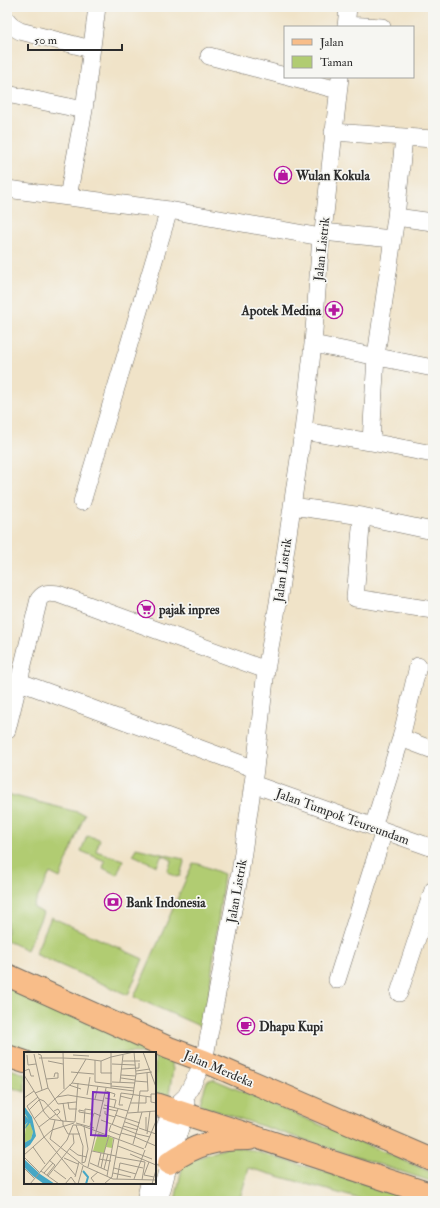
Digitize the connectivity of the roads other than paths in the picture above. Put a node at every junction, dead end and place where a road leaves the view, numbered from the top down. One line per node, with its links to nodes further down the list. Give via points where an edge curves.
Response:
1 (97, 7): 5 (street)
2 (348, 7): 4 (street)
3 (7, 20): 5 (street, via 20,31)
4 (346, 26)
5 (91, 49): 11 (street)
6 (209, 56): 7 (street)
7 (284, 76)
8 (295, 78): 9 (street)
9 (339, 84): 12 (street, Jalan Listrik)
10 (7, 94): 11 (street)
11 (84, 110): 16 (street)
12 (333, 132): 13 (street); 20 (street, Jalan Listrik)
13 (404, 137): 14 (street); 18 (street)
14 (433, 139)
15 (7, 189): 16 (street)
16 (68, 197): 17 (street)
17 (169, 210): 20 (street); 28 (street)
18 (396, 217): 19 (street); 21 (street)
19 (433, 222)
20 (322, 235): 21 (street); 22 (street, Jalan Listrik)
21 (392, 239): 23 (street)
22 (312, 344): 23 (street); 25 (street, Jalan Listrik)
23 (376, 356): 24 (street); 26 (street)
24 (433, 368)
25 (303, 431): 26 (street); 29 (street, Jalan Listrik)
26 (371, 442): 27 (street)
27 (433, 454)
28 (82, 502)
29 (292, 506): 30 (street); 34 (street, Jalan Listrik)
30 (362, 516): 31 (street); 32 (street, via 355,598)
31 (433, 531)
32 (433, 610)
33 (418, 666): 37 (street)
34 (266, 670): 35 (street, via 58,594 49,593 43,594 39,599); 39 (street, Jalan Listrik)
35 (20, 682): 36 (street); 39 (street, Jalan Tumpok Teureundam)
36 (7, 730)
37 (401, 738): 38 (street); 40 (street)
38 (433, 750)
39 (254, 777): 40 (street, Jalan Tumpok Teureundam); 47 (street, Jalan Listrik, via 240,873)
40 (379, 829): 41 (street, Jalan Tumpok Teureundam); 44 (street)
41 (433, 848)
42 (433, 890): 45 (street)
43 (7, 975): 47 (main road, Jalan Merdeka)
44 (337, 980)
45 (399, 993)
46 (7, 1056): 48 (main road)
47 (204, 1061): 49 (street, Jalan Listrik); 52 (main road, Jalan Merdeka)
48 (24, 1062)
49 (175, 1105): 50 (main road); 51 (street, Jalan Listrik)
50 (263, 1139): 51 (main road, via 236,1139 205,1144); 54 (main road)
51 (162, 1160): 56 (street, Jalan Listrik)
52 (433, 1160)
53 (149, 1184): 55 (street)
54 (433, 1195)
55 (145, 1201)
56 (160, 1201)

